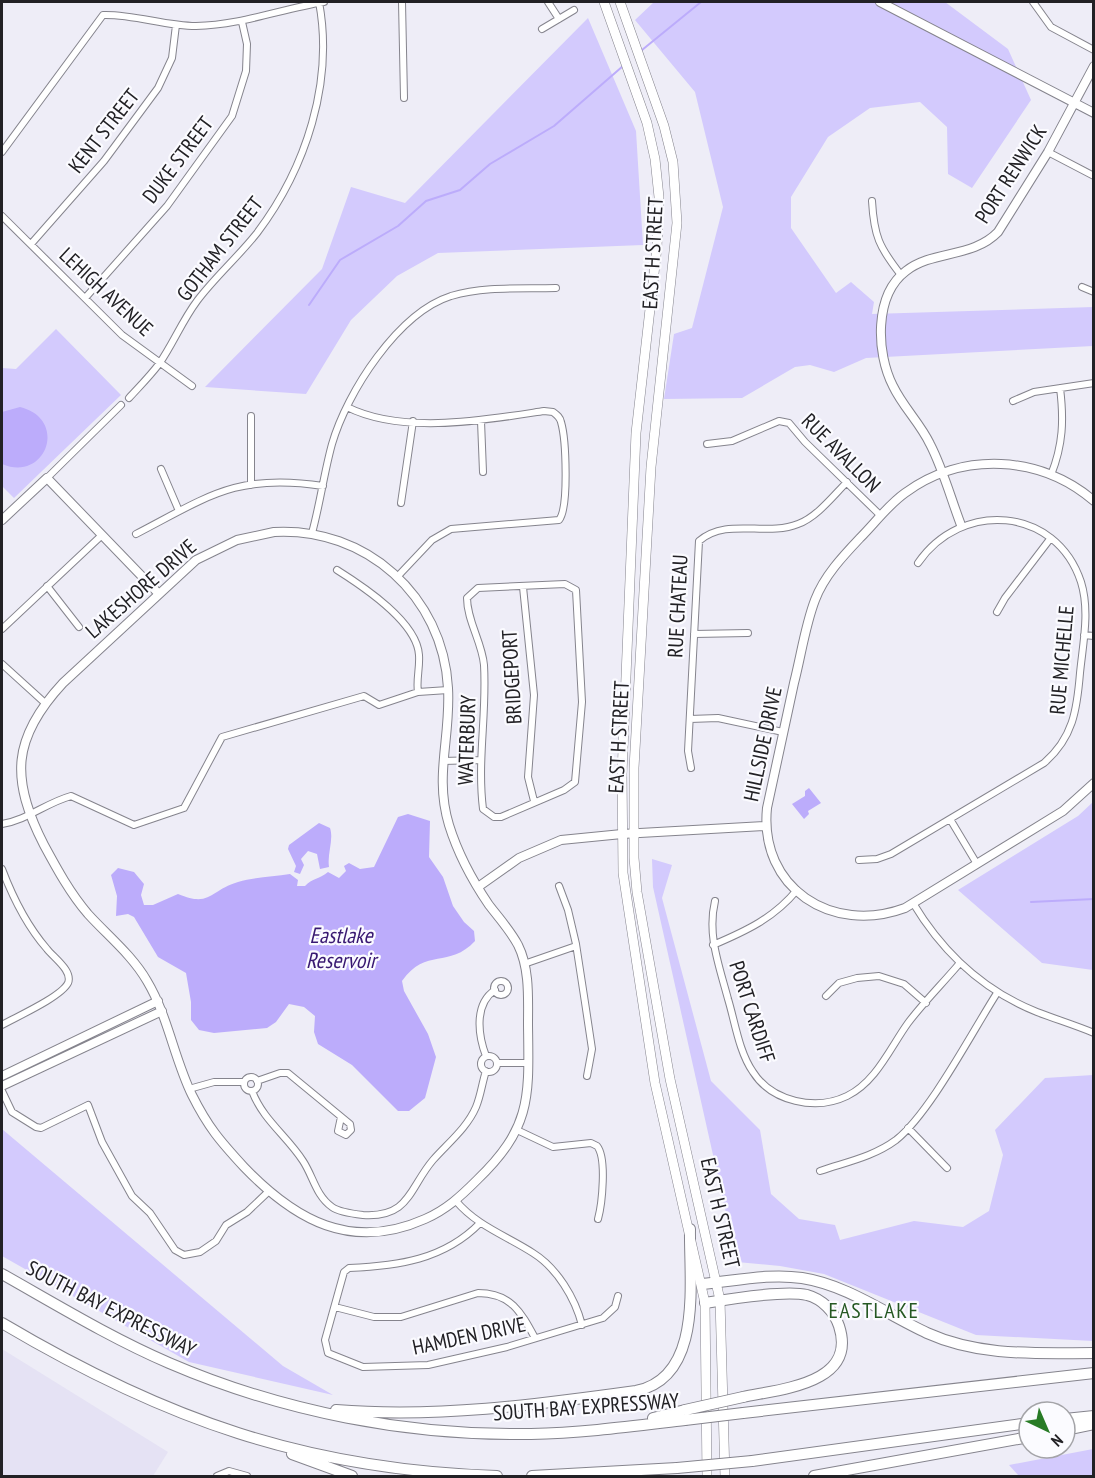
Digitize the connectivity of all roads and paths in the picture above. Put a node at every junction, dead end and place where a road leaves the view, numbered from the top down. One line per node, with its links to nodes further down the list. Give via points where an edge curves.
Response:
1 (320, 2): 10 (street); 29 (street, GOTHAM STREET, via 321,86 292,176 255,235 193,306)
2 (402, 2): 15 (street)
3 (548, 2): 9 (street)
4 (604, 2): 88 (main road, EAST H STREET, via 647,123 659,208 636,433)
5 (620, 2): 87 (main road, EAST H STREET, via 664,126 673,162 677,223 651,467 634,768)
6 (880, 2): 16 (street)
7 (1033, 2): 13 (street, via 1051,27)
8 (574, 10): 9 (street)
9 (559, 20): 12 (street)
10 (242, 22): 11 (street); 28 (street, DUKE STREET, via 247,44 246,71 232,116 167,206)
11 (176, 25): 18 (street, via 103,15); 23 (street, KENT STREET, via 172,58 158,88 104,161)
12 (542, 29)
13 (1094, 50)
14 (1094, 66): 16 (street, PORT RENWICK)
15 (404, 98)
16 (1074, 103): 17 (street); 19 (street, PORT RENWICK)
17 (1094, 113)
18 (2, 152)
19 (1048, 152): 20 (street); 24 (street, PORT RENWICK, via 991,239 972,249 915,264)
20 (1094, 176)
21 (872, 201): 24 (street, via 874,231 881,251)
22 (2, 216): 23 (street, LEHIGH AVENUE)
23 (31, 244): 28 (street, LEHIGH AVENUE)
24 (901, 275): 43 (street, PORT RENWICK, via 891,286 883,306 884,359 893,387 930,443)
25 (1082, 287): 27 (street)
26 (556, 288): 36 (street, via 474,291 426,307 390,340)
27 (1094, 292)
28 (87, 297): 29 (street, LEHIGH AVENUE, via 122,334)
29 (159, 363): 31 (street, LEHIGH AVENUE); 33 (street, GOTHAM STREET)
30 (1094, 383): 32 (street)
31 (192, 386)
32 (1060, 388): 34 (street, via 1034,392); 44 (street, via 1064,422)
33 (129, 398)
34 (1013, 401)
35 (121, 405): 45 (street)
36 (347, 407): 38 (street, via 378,417); 48 (street, via 332,444)
37 (250, 416): 47 (street)
38 (413, 421): 39 (street); 50 (street)
39 (481, 421): 42 (street); 61 (street, via 552,412 562,424 563,514 552,523 451,529 432,540)
40 (707, 444): 46 (street, RUE AVALLON, via 732,441 779,421 789,423)
41 (161, 469): 51 (street)
42 (483, 472)
43 (941, 473): 44 (street, HILLSIDE DRIVE, via 996,463); 52 (street, HILLSIDE DRIVE, via 904,493); 54 (street, PORT RENWICK)
44 (1051, 474): 49 (street, HILLSIDE DRIVE)
45 (47, 478): 53 (street); 57 (street)
46 (847, 482): 52 (street, RUE AVALLON); 69 (street, RUE CHATEAU, via 796,525 742,527 718,531 699,541)
47 (251, 485): 48 (street, via 270,481); 51 (street, via 215,493)
48 (323, 486): 55 (street)
49 (1094, 501)
50 (401, 503)
51 (178, 512): 56 (street)
52 (881, 516): 77 (street, HILLSIDE DRIVE, via 841,559 815,599)
53 (2, 520)
54 (961, 525): 58 (street, RUE MICHELLE, via 1006,520 1033,527); 59 (street, RUE MICHELLE, via 937,540)
55 (312, 533): 61 (street, LAKESHORE DRIVE, via 362,550); 64 (street, LAKESHORE DRIVE, via 274,532 227,544 196,560)
56 (136, 534)
57 (102, 535): 62 (street); 64 (street)
58 (1050, 539): 65 (street); 70 (street, RUE MICHELLE, via 1069,558 1081,583 1086,616)
59 (918, 562)
60 (337, 570): 74 (street, via 370,592 415,636)
61 (398, 576): 73 (street, LAKESHORE DRIVE, via 416,597 440,639)
62 (47, 586): 66 (street); 67 (street)
63 (523, 587): 78 (street, WATERBURY, via 478,588 467,598 486,697); 82 (street, BRIDGEPORT, via 534,695 528,777); 82 (street, WATERBURY, via 566,584 572,586 578,601 582,702 578,772 575,782 564,790)
64 (158, 594): 75 (street, LAKESHORE DRIVE)
65 (997, 612)
66 (79, 627)
67 (2, 629)
68 (748, 633): 69 (street)
69 (694, 634): 76 (street, RUE CHATEAU)
70 (1084, 635): 71 (street); 84 (street, RUE MICHELLE, via 1076,715 1063,743 1044,763)
71 (1094, 636)
72 (2, 664): 75 (street)
73 (448, 690): 74 (street); 79 (street, LAKESHORE DRIVE)
74 (418, 692): 83 (street, via 379,705 364,696 222,737 184,808 134,825 71,796 51,802)
75 (45, 703): 83 (street, LAKESHORE DRIVE, via 23,747 22,794)
76 (690, 719): 77 (street, via 718,718); 80 (street, RUE CHATEAU)
77 (783, 732): 86 (street, HILLSIDE DRIVE)
78 (479, 760): 79 (street); 82 (street, WATERBURY, via 483,808 487,814 501,817)
79 (443, 761): 93 (street, LAKESHORE DRIVE, via 442,800 461,858)
80 (691, 768)
81 (1094, 783): 90 (street, HILLSIDE DRIVE, via 1063,811)
82 (534, 801)
83 (29, 816): 85 (street); 104 (street, LAKESHORE DRIVE, via 76,898 134,962)
84 (950, 819): 89 (street, RUE MICHELLE, via 891,854); 90 (street)
85 (2, 824)
86 (766, 826): 87 (street); 94 (street, HILLSIDE DRIVE, via 775,860)
87 (634, 833): 88 (street); 131 (main road, EAST H STREET, via 637,892 670,1079)
88 (622, 834): 93 (street, via 581,837 548,845 519,858); 129 (main road, EAST H STREET, via 623,873 655,1083)
89 (860, 860)
90 (977, 864): 96 (street, HILLSIDE DRIVE)
91 (2, 869): 107 (street, via 26,918 69,974 69,980 62,990)
92 (559, 886): 98 (street)
93 (478, 888): 99 (street, LAKESHORE DRIVE, via 517,943)
94 (797, 890): 96 (street, HILLSIDE DRIVE, via 819,907 854,917 883,915); 97 (street, via 769,918)
95 (715, 901): 97 (street, PORT CARDIFF, via 710,920)
96 (914, 903): 100 (street, via 941,945)
97 (713, 945): 105 (street, PORT CARDIFF, via 752,1071 770,1089 793,1100 826,1102 862,1086)
98 (576, 946): 99 (street); 114 (street, via 592,1049)
99 (524, 964): 111 (street, LAKESHORE DRIVE, via 528,985)
100 (959, 964): 102 (street); 105 (street, PORT CARDIFF)
101 (495, 990): 109 (street, via 486,996 480,1014)
102 (997, 993): 108 (street); 121 (street)
103 (826, 996): 105 (street, via 838,983 879,976 904,984)
104 (158, 1001): 106 (street, LAKESHORE DRIVE); 113 (street)
105 (926, 1003)
106 (162, 1011): 117 (street); 118 (street, LAKESHORE DRIVE)
107 (2, 1024)
108 (1094, 1033)
109 (486, 1056): 110 (street, via 494,1056); 112 (street, via 481,1065)
110 (497, 1063): 111 (street); 112 (street, via 494,1070)
111 (528, 1063): 122 (street, LAKESHORE DRIVE, via 527,1097)
112 (486, 1071): 119 (street, via 476,1108 464,1126 433,1161 408,1200 396,1210 380,1214 361,1215 334,1209 321,1197 304,1161 260,1110)
113 (2, 1076)
114 (587, 1076)
115 (257, 1081): 116 (street, via 251,1077); 119 (street); 120 (street, via 288,1073)
116 (244, 1082): 118 (street, via 214,1082); 119 (street, via 245,1089)
117 (2, 1088): 125 (street, via 12,1112 41,1128 88,1105 102,1142 132,1196 175,1250 184,1255 201,1252 216,1241 226,1225)
118 (189, 1089): 125 (street, LAKESHORE DRIVE, via 210,1130)
119 (252, 1091)
120 (340, 1117)
121 (908, 1128): 123 (street); 124 (street, via 870,1155)
122 (517, 1130): 126 (street, LAKESHORE DRIVE, via 497,1160); 127 (street, via 553,1147 584,1143 597,1146 602,1157 602,1206)
123 (947, 1168)
124 (820, 1171)
125 (268, 1192): 126 (street, LAKESHORE DRIVE, via 310,1220 355,1231 391,1230 414,1224)
126 (456, 1201): 128 (street)
127 (598, 1220)
128 (480, 1223): 136 (street, via 450,1246 414,1262 349,1268 344,1272); 138 (street, via 543,1260 572,1296)
129 (690, 1229): 132 (main road, EAST H STREET); 142 (highway, via 691,1286 683,1350 670,1372 649,1388 456,1412 362,1412)
130 (2, 1274): 142 (highway, SOUTH BAY EXPRESSWAY, via 148,1353 214,1381)
131 (717, 1283): 132 (highway); 134 (main road, EAST H STREET); 140 (highway, via 772,1277 812,1280 841,1289 927,1333 964,1346 1015,1353)
132 (702, 1284): 135 (main road, EAST H STREET)
133 (618, 1296): 138 (street, HAMDEN DRIVE, via 615,1307 603,1318)
134 (720, 1300): 135 (highway); 143 (highway, bridge, via 807,1295 827,1307 840,1331 841,1348 821,1377); 158 (main road, EAST H STREET)
135 (705, 1303): 157 (main road, EAST H STREET)
136 (335, 1307): 139 (street, via 374,1317 401,1317 488,1293 514,1304); 139 (street, HAMDEN DRIVE, via 325,1340 328,1353 363,1367 432,1364)
137 (2, 1323): 150 (highway, via 130,1393 200,1422)
138 (582, 1325): 139 (street, HAMDEN DRIVE)
139 (535, 1338)
140 (1094, 1353)
141 (1094, 1373): 143 (highway, SOUTH BAY EXPRESSWAY, bridge, via 743,1413)
142 (287, 1404): 143 (highway, SOUTH BAY EXPRESSWAY, via 433,1430 532,1434 606,1429)
143 (685, 1415)
144 (1094, 1416): 145 (highway)
145 (1077, 1418)
146 (1094, 1424): 148 (highway)
147 (1017, 1425): 151 (highway, bridge)
148 (1077, 1428)
149 (1017, 1439): 159 (highway)
150 (276, 1445): 154 (highway, via 311,1463); 155 (highway, via 398,1469)
151 (676, 1472): 156 (highway)
152 (217, 1476): 153 (street, via 229,1471)
153 (248, 1476)
154 (352, 1476)
155 (497, 1476)
156 (532, 1476)
157 (707, 1476)
158 (725, 1476)
159 (814, 1476)

